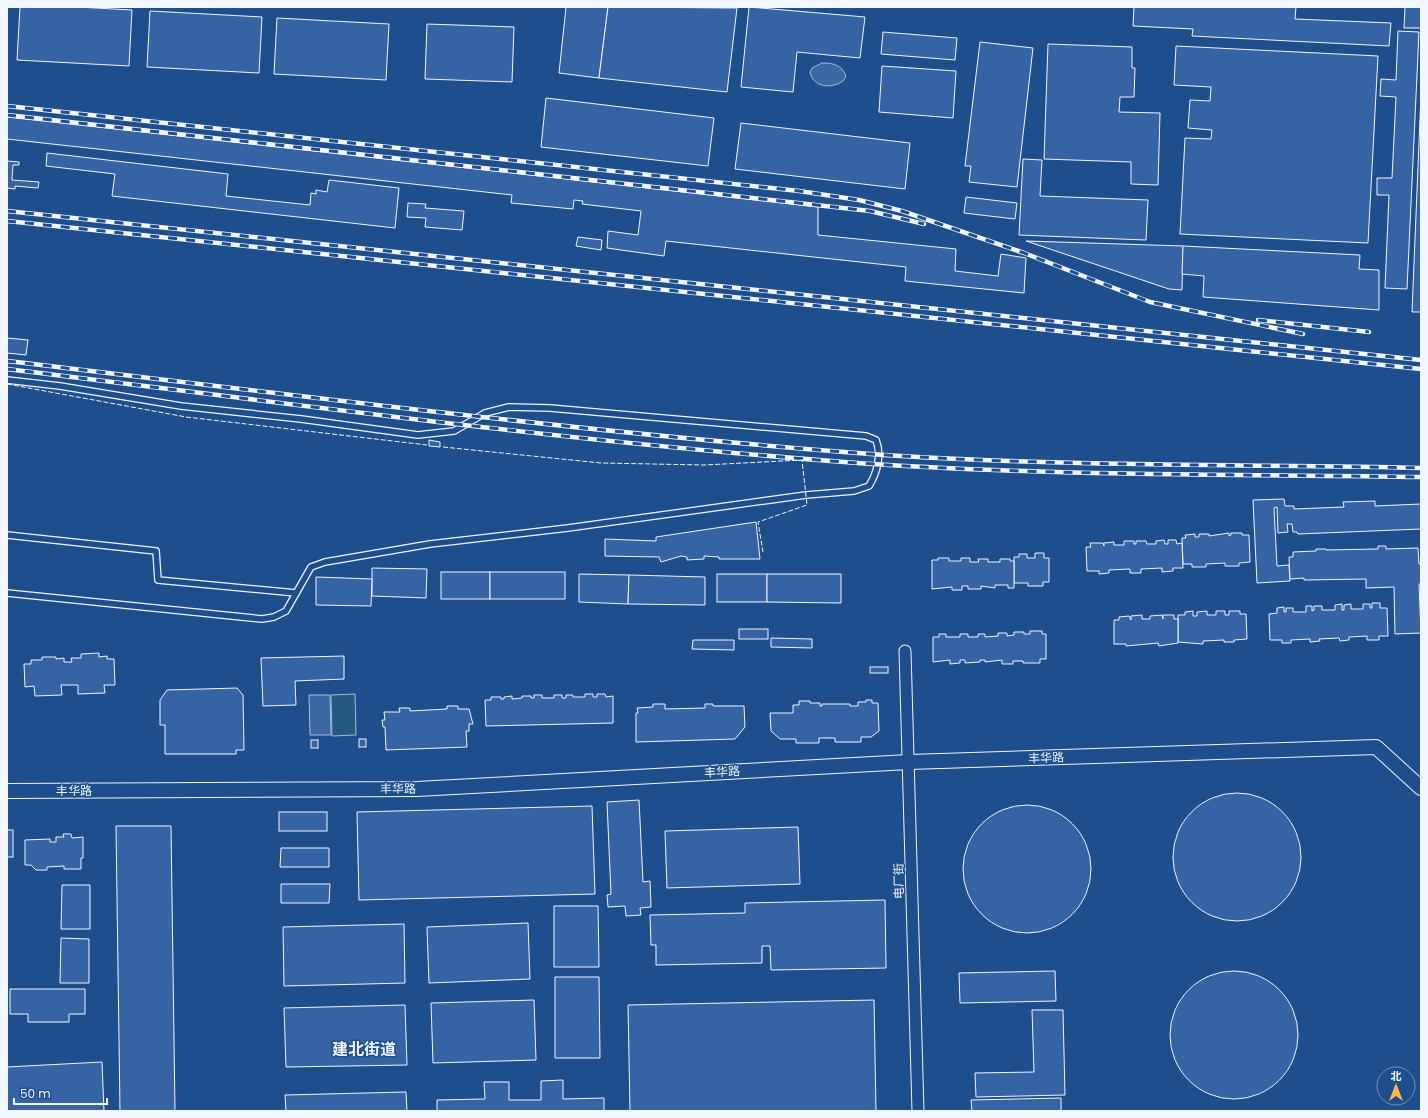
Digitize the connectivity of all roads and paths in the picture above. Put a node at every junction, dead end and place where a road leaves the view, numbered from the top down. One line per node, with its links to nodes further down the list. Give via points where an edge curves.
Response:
1 (7, 380): 4 (lane, via 181,406 418,435 454,431 486,413 509,407 550,408 866,436 876,440 880,449 875,476 869,486 854,491 430,544 325,562 311,567)
2 (7, 535): 4 (lane, via 156,551 158,580)
3 (7, 593): 4 (lane, via 262,619 286,611)
4 (296, 593)
5 (905, 651): 6 (street, 电厂街)
6 (909, 762): 7 (street, 丰华路, via 1376,747); 8 (street, 丰华路, via 417,789); 9 (street, 电厂街)
7 (1421, 788)
8 (7, 791)
9 (918, 1111)

